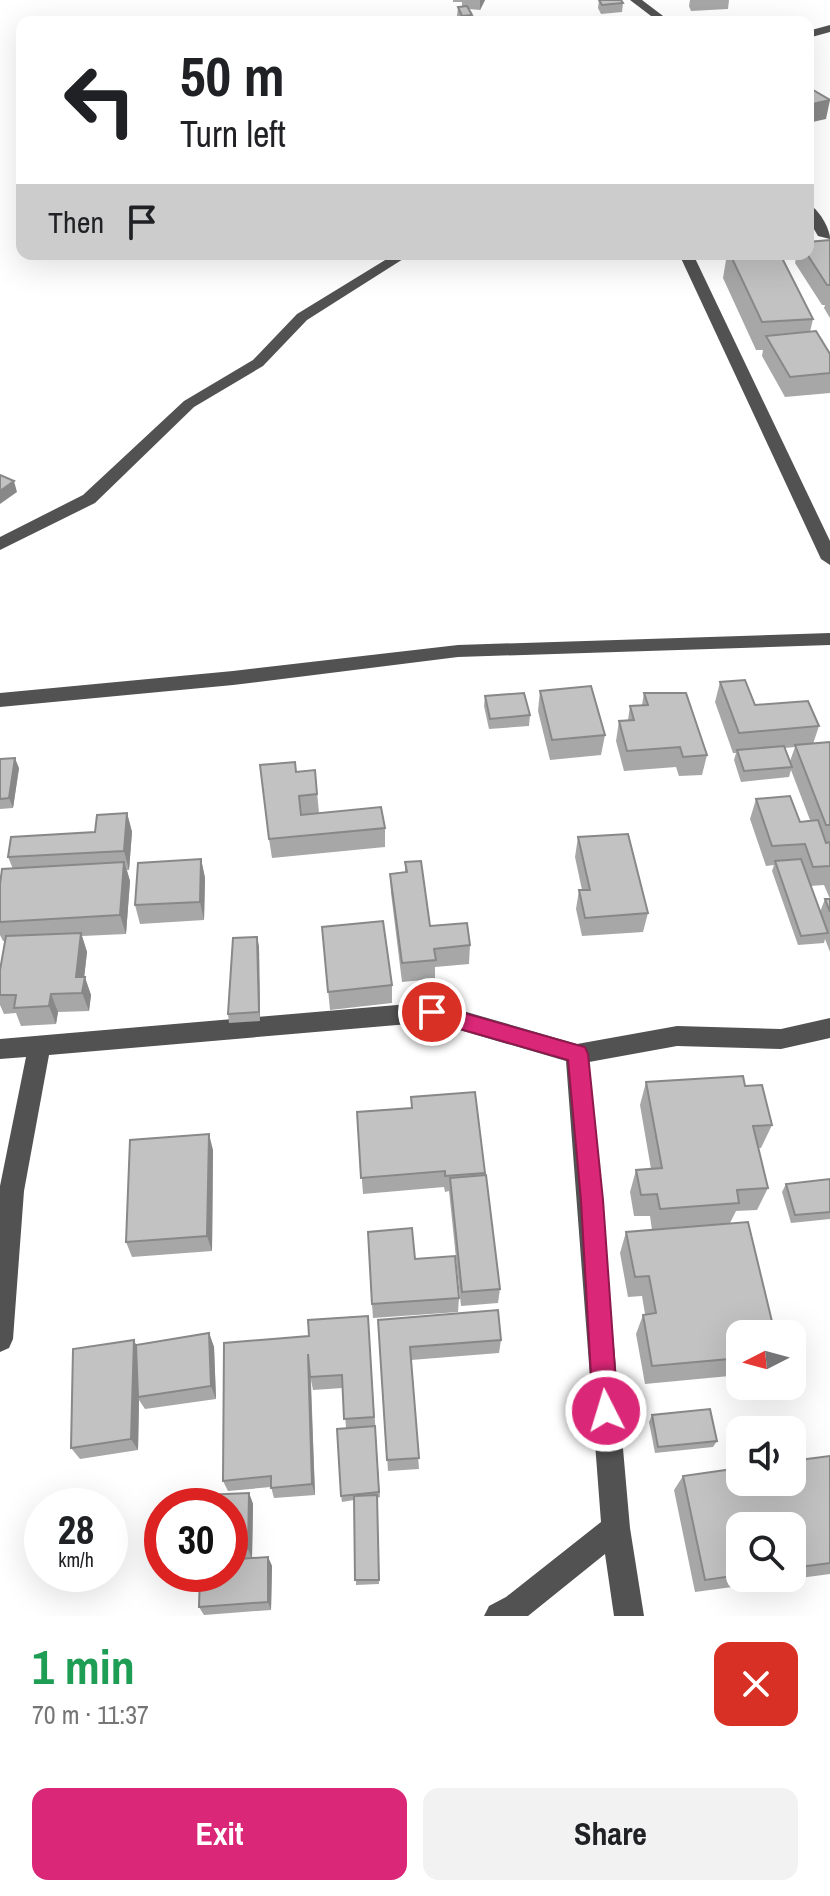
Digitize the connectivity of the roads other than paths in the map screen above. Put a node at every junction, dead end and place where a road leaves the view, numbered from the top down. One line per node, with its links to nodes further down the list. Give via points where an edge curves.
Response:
1 (635, 0): 2 (street)
2 (658, 16)
3 (814, 218): 4 (street)
4 (825, 236)
5 (394, 260): 7 (street, via 302,317 258,363 189,404 89,499)
6 (689, 260): 8 (street)
7 (0, 544)
8 (830, 559)
9 (830, 639): 10 (street, via 458,651)
10 (0, 700)
11 (830, 1028): 14 (street, via 781,1039 677,1036)
12 (40, 1046): 13 (street); 14 (street, via 432,1012); 15 (street, via 3,1251)
13 (0, 1049)
14 (577, 1054): 16 (street)
15 (0, 1339)
16 (616, 1528): 17 (street); 18 (street)
17 (499, 1616)
18 (629, 1616)

